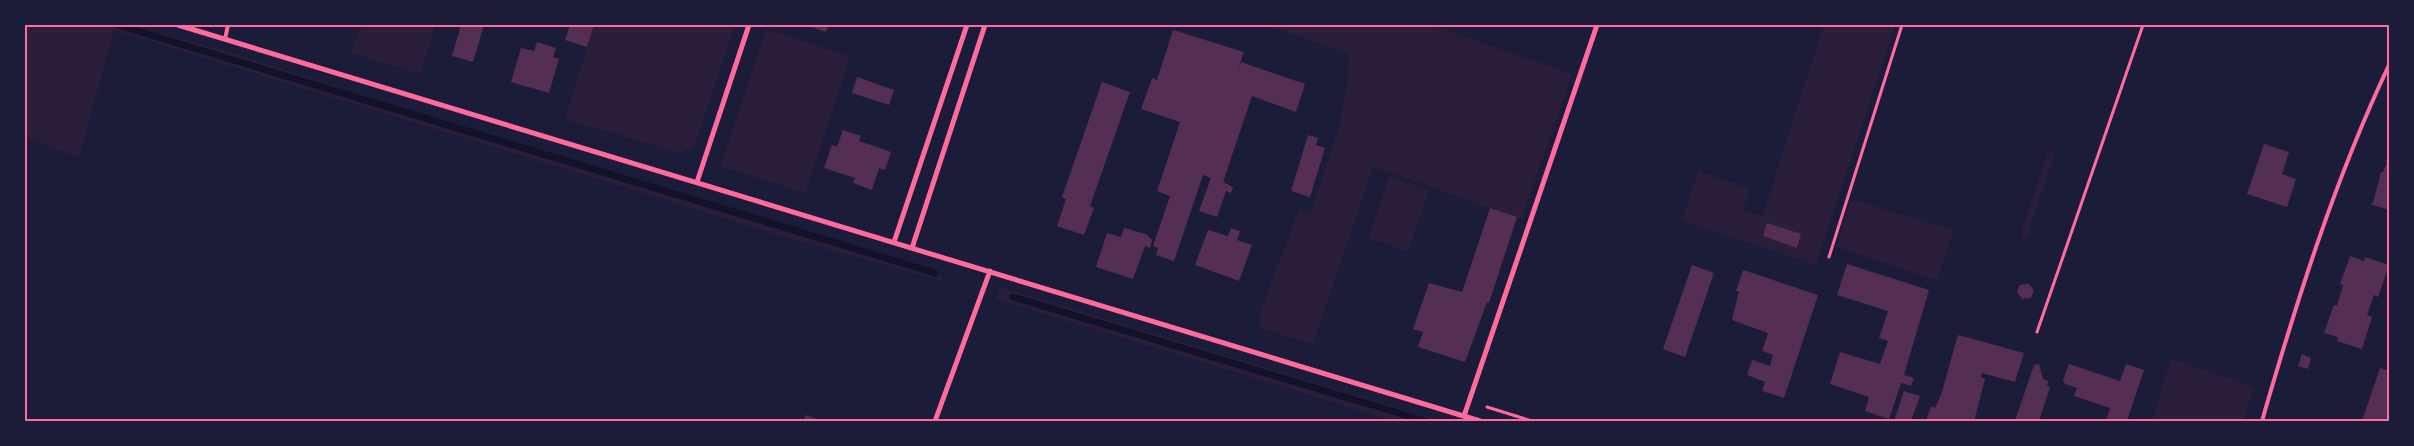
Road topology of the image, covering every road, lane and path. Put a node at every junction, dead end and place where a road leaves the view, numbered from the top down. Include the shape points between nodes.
1 (178, 25) edge
2 (228, 25) edge
3 (749, 25) edge
4 (967, 25) edge
5 (985, 25) edge
6 (1597, 25) edge
7 (1902, 25) edge
8 (2143, 25) edge
9 (225, 39) junction
10 (2389, 65) edge
11 (697, 182) junction
12 (894, 242) junction
13 (912, 248) junction
14 (1829, 257) dead end
15 (990, 271) junction
16 (2037, 332) dead end
17 (1464, 416) junction
18 (935, 421) edge
19 (1480, 421) edge
20 (2262, 421) edge

1 - 9 street
2 - 9 lane
3 - 11 street
4 - 12 street
5 - 13 street
6 - 17 street
7 - 14 path
8 - 16 path
9 - 11 street
10 - 20 lane via 2368,109 2325,222
11 - 12 street
12 - 13 street
13 - 15 street
15 - 17 street
15 - 18 street
17 - 19 street

